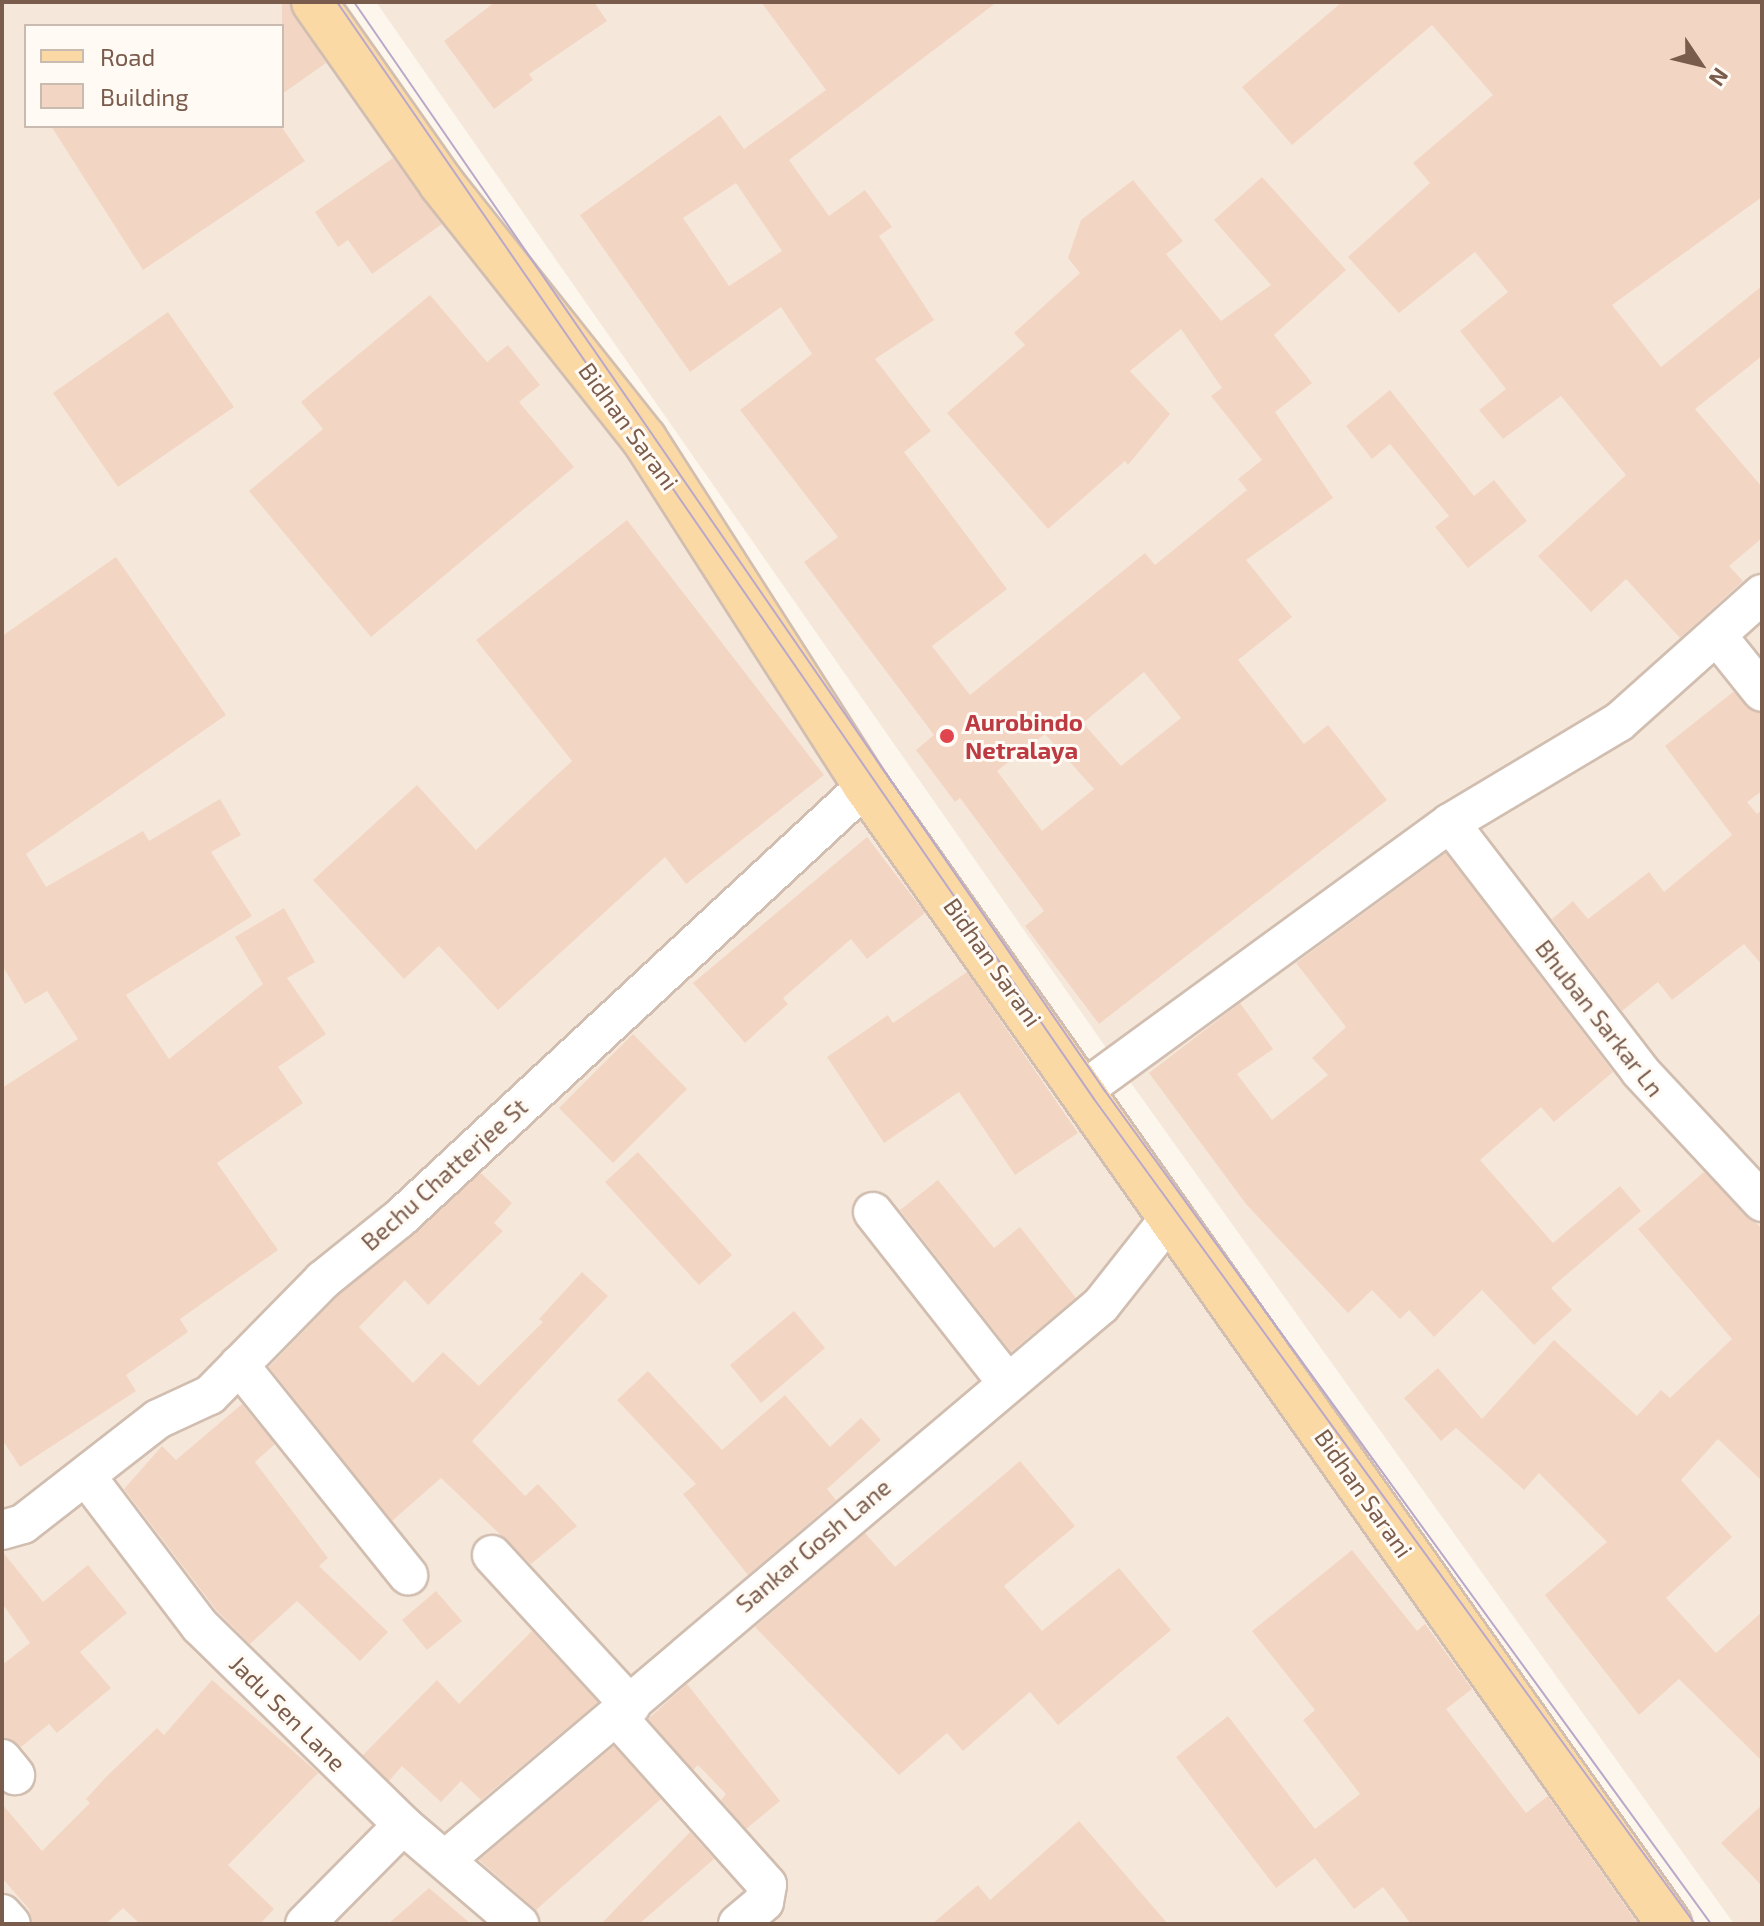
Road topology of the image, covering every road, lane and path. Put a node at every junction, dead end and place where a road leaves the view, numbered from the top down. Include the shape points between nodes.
1 (314, 2) edge
2 (1762, 594) edge
3 (1718, 637) junction
4 (1762, 692) edge
5 (866, 786) junction
6 (1450, 823) junction
7 (1081, 1092) junction
8 (1762, 1202) edge
9 (873, 1212) dead end
10 (1169, 1219) junction
11 (239, 1365) junction
12 (1006, 1381) junction
13 (86, 1476) junction
14 (2, 1530) edge
15 (492, 1555) dead end
16 (408, 1575) dead end
17 (624, 1711) junction
18 (403, 1825) junction
19 (445, 1860) junction
20 (2, 1914) edge
21 (11, 1924) edge
22 (305, 1924) edge
23 (519, 1924) edge
24 (738, 1924) edge
25 (1669, 1924) edge

1 - 5 main road, Bidhan Sarani via 441,183 644,439
2 - 3 street
3 - 4 street
3 - 6 street via 1619,722
5 - 7 main road, Bidhan Sarani
5 - 11 street, Bechu Chatterjee St via 410,1208 323,1280
6 - 7 street
6 - 8 street, Bhuban Sarkar Ln via 1640,1071
7 - 10 main road, Bidhan Sarani
9 - 12 street
10 - 12 street, Sankar Gosh Lane via 1101,1305
10 - 25 main road, Bidhan Sarani via 1477,1643
11 - 13 street, Bechu Chatterjee St via 210,1395 158,1419
11 - 16 street
12 - 17 street, Sankar Gosh Lane
13 - 14 street, Bechu Chatterjee St via 23,1524
13 - 18 street, Jadu Sen Lane via 200,1626
15 - 17 street
17 - 19 street, Sankar Gosh Lane
17 - 24 street via 767,1885 764,1902
18 - 19 street, Jadu Sen Lane
18 - 22 street
19 - 23 street, Jadu Sen Lane
20 - 21 street

